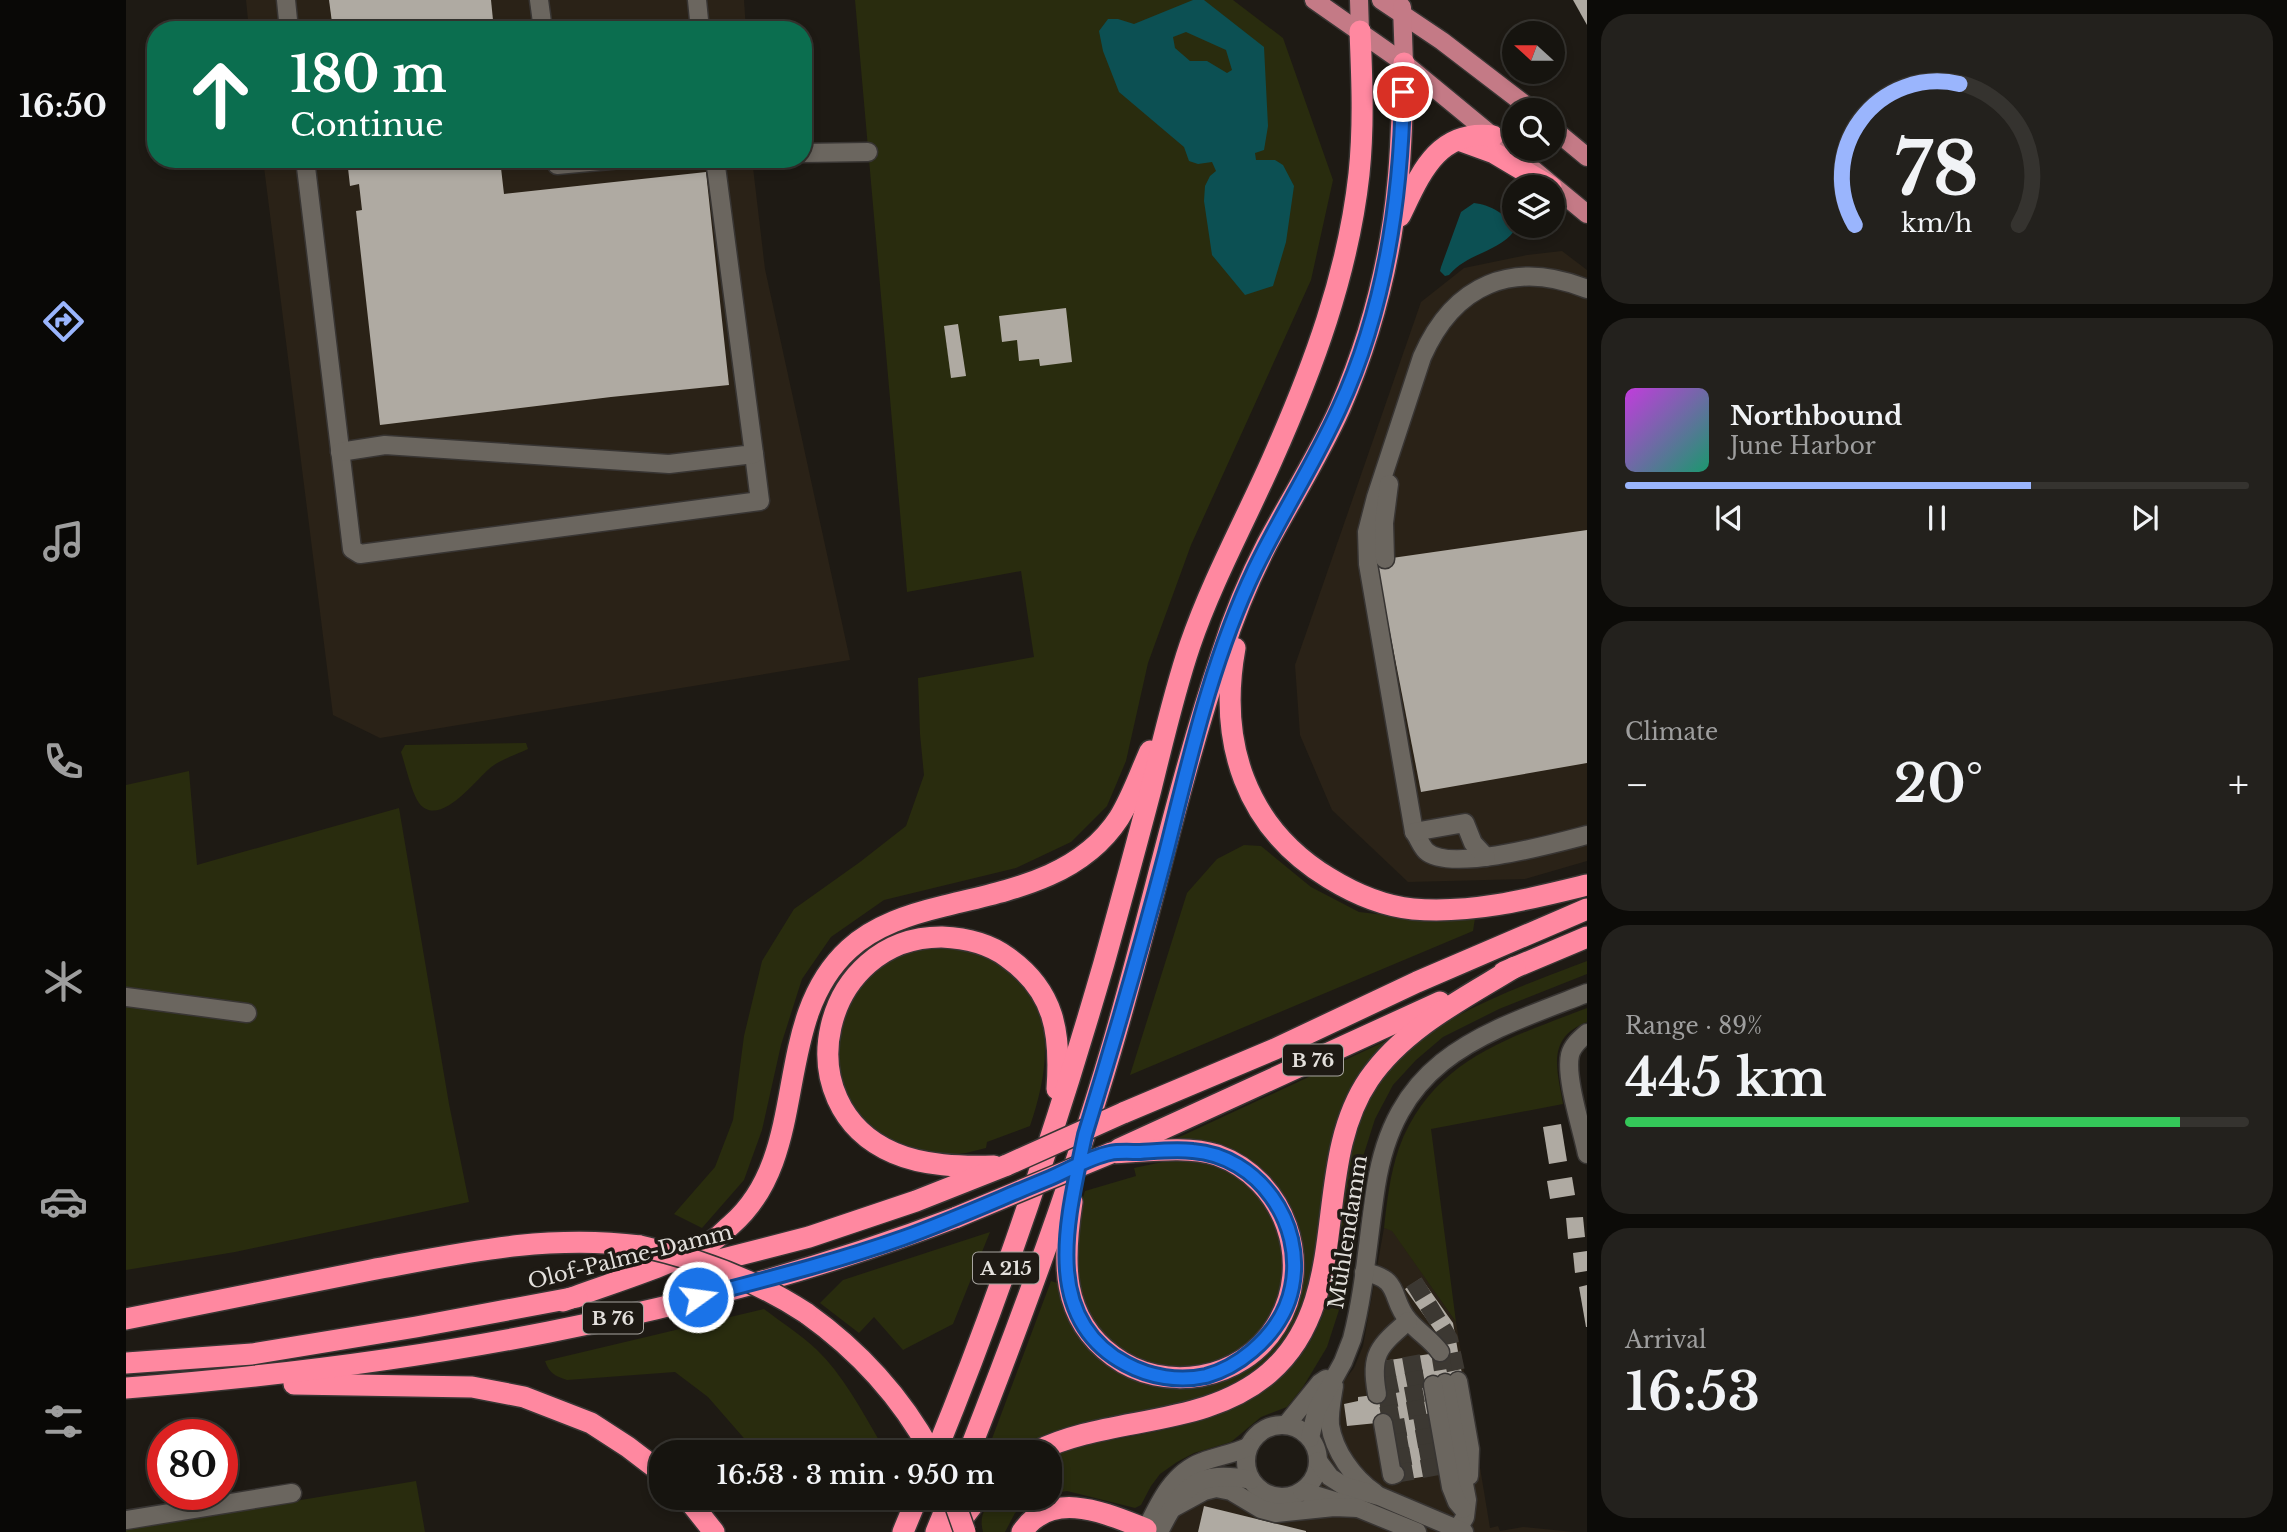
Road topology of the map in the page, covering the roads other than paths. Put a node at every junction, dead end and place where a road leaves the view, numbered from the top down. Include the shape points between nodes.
1 (286, 0) edge
2 (539, 0) edge
3 (697, 0) edge
4 (1314, 0) edge
5 (1359, 0) edge
6 (1381, 0) edge
7 (1402, 7) edge
8 (288, 21) edge
9 (542, 21) edge
10 (699, 21) edge
11 (1360, 31) junction
12 (1404, 63) junction
13 (1516, 98) edge
14 (1493, 136) junction
15 (1565, 139) edge
16 (1458, 141) junction
17 (868, 152) dead end
18 (812, 153) edge
19 (1587, 157) edge
20 (306, 168) edge
21 (716, 168) edge
22 (1530, 175) edge
23 (1538, 175) edge
24 (1565, 198) edge
25 (1587, 214) edge
26 (1392, 234) junction
27 (1587, 289) edge
28 (1395, 446) junction
29 (340, 452) junction
30 (754, 454) junction
31 (1385, 559) dead end
32 (1244, 591) junction
33 (1176, 691) junction
34 (1414, 832) junction
35 (1587, 835) edge
36 (1486, 857) junction
37 (1587, 885) edge
38 (1587, 909) edge
39 (1587, 937) edge
40 (1515, 967) junction
41 (1587, 993) edge
42 (126, 997) edge
43 (247, 1013) dead end
44 (1587, 1034) edge
45 (1055, 1128) junction
46 (1085, 1135) junction
47 (1111, 1153) junction
48 (1587, 1154) edge
49 (973, 1173) junction
50 (1364, 1272) junction
51 (563, 1301) junction
52 (126, 1319) edge
53 (1413, 1326) junction
54 (1433, 1353) tunnel mouth
55 (126, 1363) edge
56 (1336, 1376) junction
57 (198, 1382) junction
58 (1377, 1382) dead end
59 (126, 1388) edge
60 (1286, 1424) junction
61 (1311, 1438) junction
62 (925, 1440) edge
63 (938, 1440) edge
64 (974, 1440) edge
65 (1062, 1441) edge
66 (1248, 1447) junction
67 (1318, 1461) junction
68 (649, 1463) edge
69 (1251, 1480) junction
70 (1302, 1491) junction
71 (292, 1493) dead end
72 (1378, 1496) junction
73 (1467, 1506) junction
74 (1358, 1508) junction
75 (1171, 1509) junction
76 (697, 1510) edge
77 (912, 1510) edge
78 (946, 1510) edge
79 (957, 1510) edge
80 (969, 1510) edge
81 (1088, 1510) junction
82 (126, 1520) edge
83 (1152, 1531) edge
84 (1459, 1531) edge
85 (714, 1532) edge
86 (903, 1532) edge
87 (936, 1532) edge
88 (952, 1532) edge
89 (965, 1532) edge
90 (1022, 1532) edge
91 (1112, 1532) edge
92 (1417, 1532) edge

1 - 8 street
2 - 9 street
3 - 10 street
4 - 11 main road
5 - 11 main road
6 - 7 main road
7 - 12 main road
7 - 13 main road
11 - 12 main road
11 - 33 highway, A 215 via 1359,172 1350,234 1330,313 1286,429 1196,630
12 - 14 main road
12 - 26 highway
14 - 16 highway
14 - 23 main road
15 - 19 main road
16 - 22 highway via 1494,153
16 - 26 highway via 1426,163
17 - 18 street
20 - 29 street
21 - 30 street
24 - 25 main road
26 - 32 highway via 1369,330 1341,406
27 - 28 street via 1551,278 1516,277 1492,283 1458,304 1443,319 1422,357
28 - 31 street via 1384,523
28 - 34 street via 1367,532 1368,564
29 - 30 street via 385,445 669,464
29 - 30 street via 352,549 360,554 760,501
32 - 37 highway via 1229,680 1236,755 1246,785 1272,829 1299,857 1367,898 1414,909 1473,908
32 - 46 highway, A 215 via 1206,704
33 - 45 highway, A 215
33 - 51 highway via 1128,801 1105,835 1079,860 1020,887 915,913 870,933 831,969 819,987 800,1040 776,1157 744,1214 712,1241
34 - 36 street via 1426,851 1445,860
34 - 36 street via 1465,823 1473,843
35 - 36 street
38 - 49 highway, B 76, bridge via 1007,1165
39 - 40 highway, B 76
40 - 47 highway, B 76
40 - 65 highway via 1430,1019 1382,1062 1359,1095 1342,1141 1317,1294 1296,1342 1283,1359 1252,1386 1208,1406
41 - 50 street, Mühlendamm via 1458,1049 1410,1095 1381,1160
42 - 43 street
44 - 48 street via 1570,1052 1568,1070
45 - 49 highway via 1058,1036 1033,979 1003,954 967,939 928,937 891,949 857,974 836,1007 827,1046 836,1097 864,1135 891,1152
45 - 63 highway, A 215 via 999,1290
46 - 47 highway via 1066,1254 1073,1306 1082,1324 1103,1349 1150,1374 1187,1379 1232,1365 1276,1327 1292,1286 1291,1238 1278,1204 1250,1173 1215,1155 1193,1151
46 - 64 highway, A 215
47 - 57 highway, B 76, bridge via 957,1217 797,1272 550,1332 426,1355
49 - 51 highway, Olof-Palme-Damm / B 76 via 916,1201 809,1237
50 - 53 street via 1388,1282
50 - 56 street, Mühlendamm via 1352,1339
51 - 55 highway, Olof-Palme-Damm / B 76 via 252,1354
52 - 62 highway, bridge via 477,1250 551,1241 640,1246 727,1271 806,1313 856,1353
53 - 54 street
53 - 58 street via 1387,1339 1378,1352 1374,1364
56 - 60 street, Mühlendamm via 1320,1383
56 - 61 street, Mühlendamm via 1317,1409
56 - 72 street via 1330,1418 1333,1438 1353,1473
57 - 59 highway, B 76
57 - 68 highway via 447,1386 502,1392 591,1423
60 - 61 street
60 - 66 street, Mühlendamm via 1260,1431
61 - 67 street
66 - 69 street via 1245,1464
66 - 83 street, Mühlendamm via 1187,1470 1168,1490
67 - 70 street via 1315,1475
67 - 72 street via 1339,1483
69 - 70 street via 1274,1496
69 - 75 street via 1202,1479
70 - 74 street
71 - 82 street
72 - 84 street
73 - 73 street via 1457,1502 1454,1494 1438,1419
73 - 84 street
74 - 75 street via 1276,1513 1216,1488
74 - 92 street
75 - 83 street
76 - 85 highway
77 - 86 highway
78 - 87 highway
79 - 89 highway, bridge
80 - 88 highway
81 - 83 highway
81 - 90 highway via 1048,1510
81 - 91 highway

